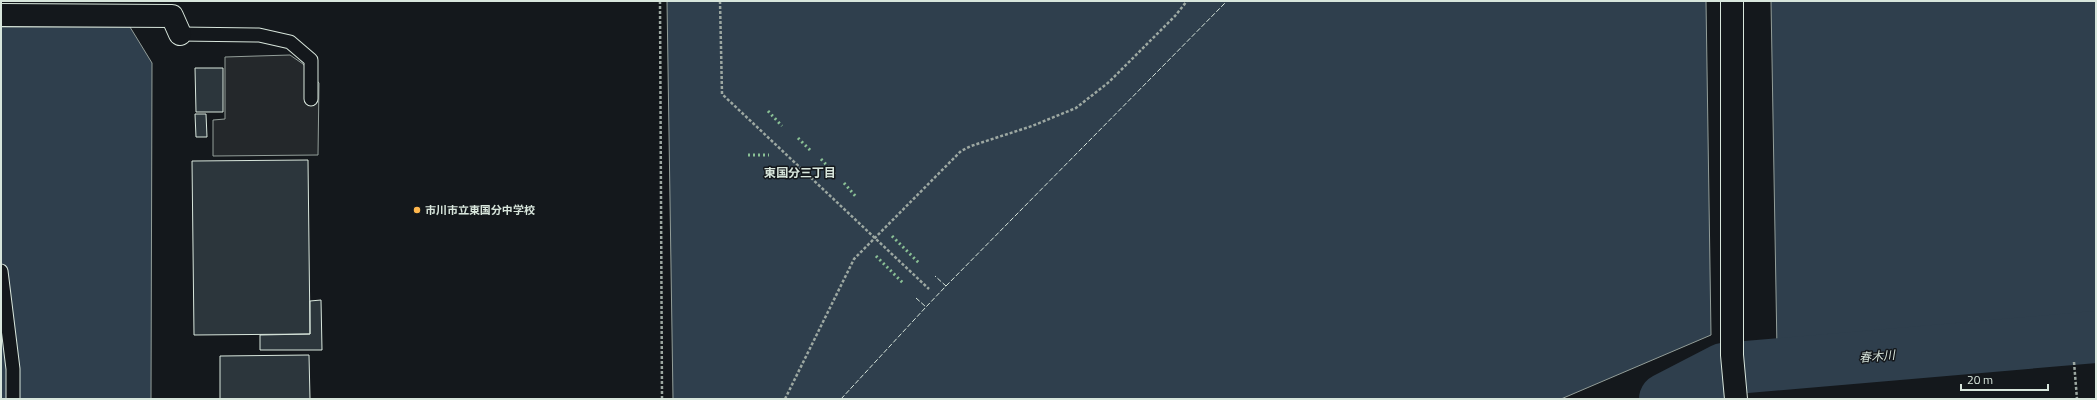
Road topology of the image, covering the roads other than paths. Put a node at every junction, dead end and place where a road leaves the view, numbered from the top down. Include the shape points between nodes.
1 (1732, 1) edge
2 (1, 15) edge
3 (180, 34) joint
4 (311, 99) dead end
5 (1, 271) edge
6 (1735, 391) edge
7 (13, 399) edge

1 - 6 street via 1732,355
2 - 3 street via 172,16
3 - 4 lane via 260,35 290,42 311,60
5 - 7 lane via 13,369

